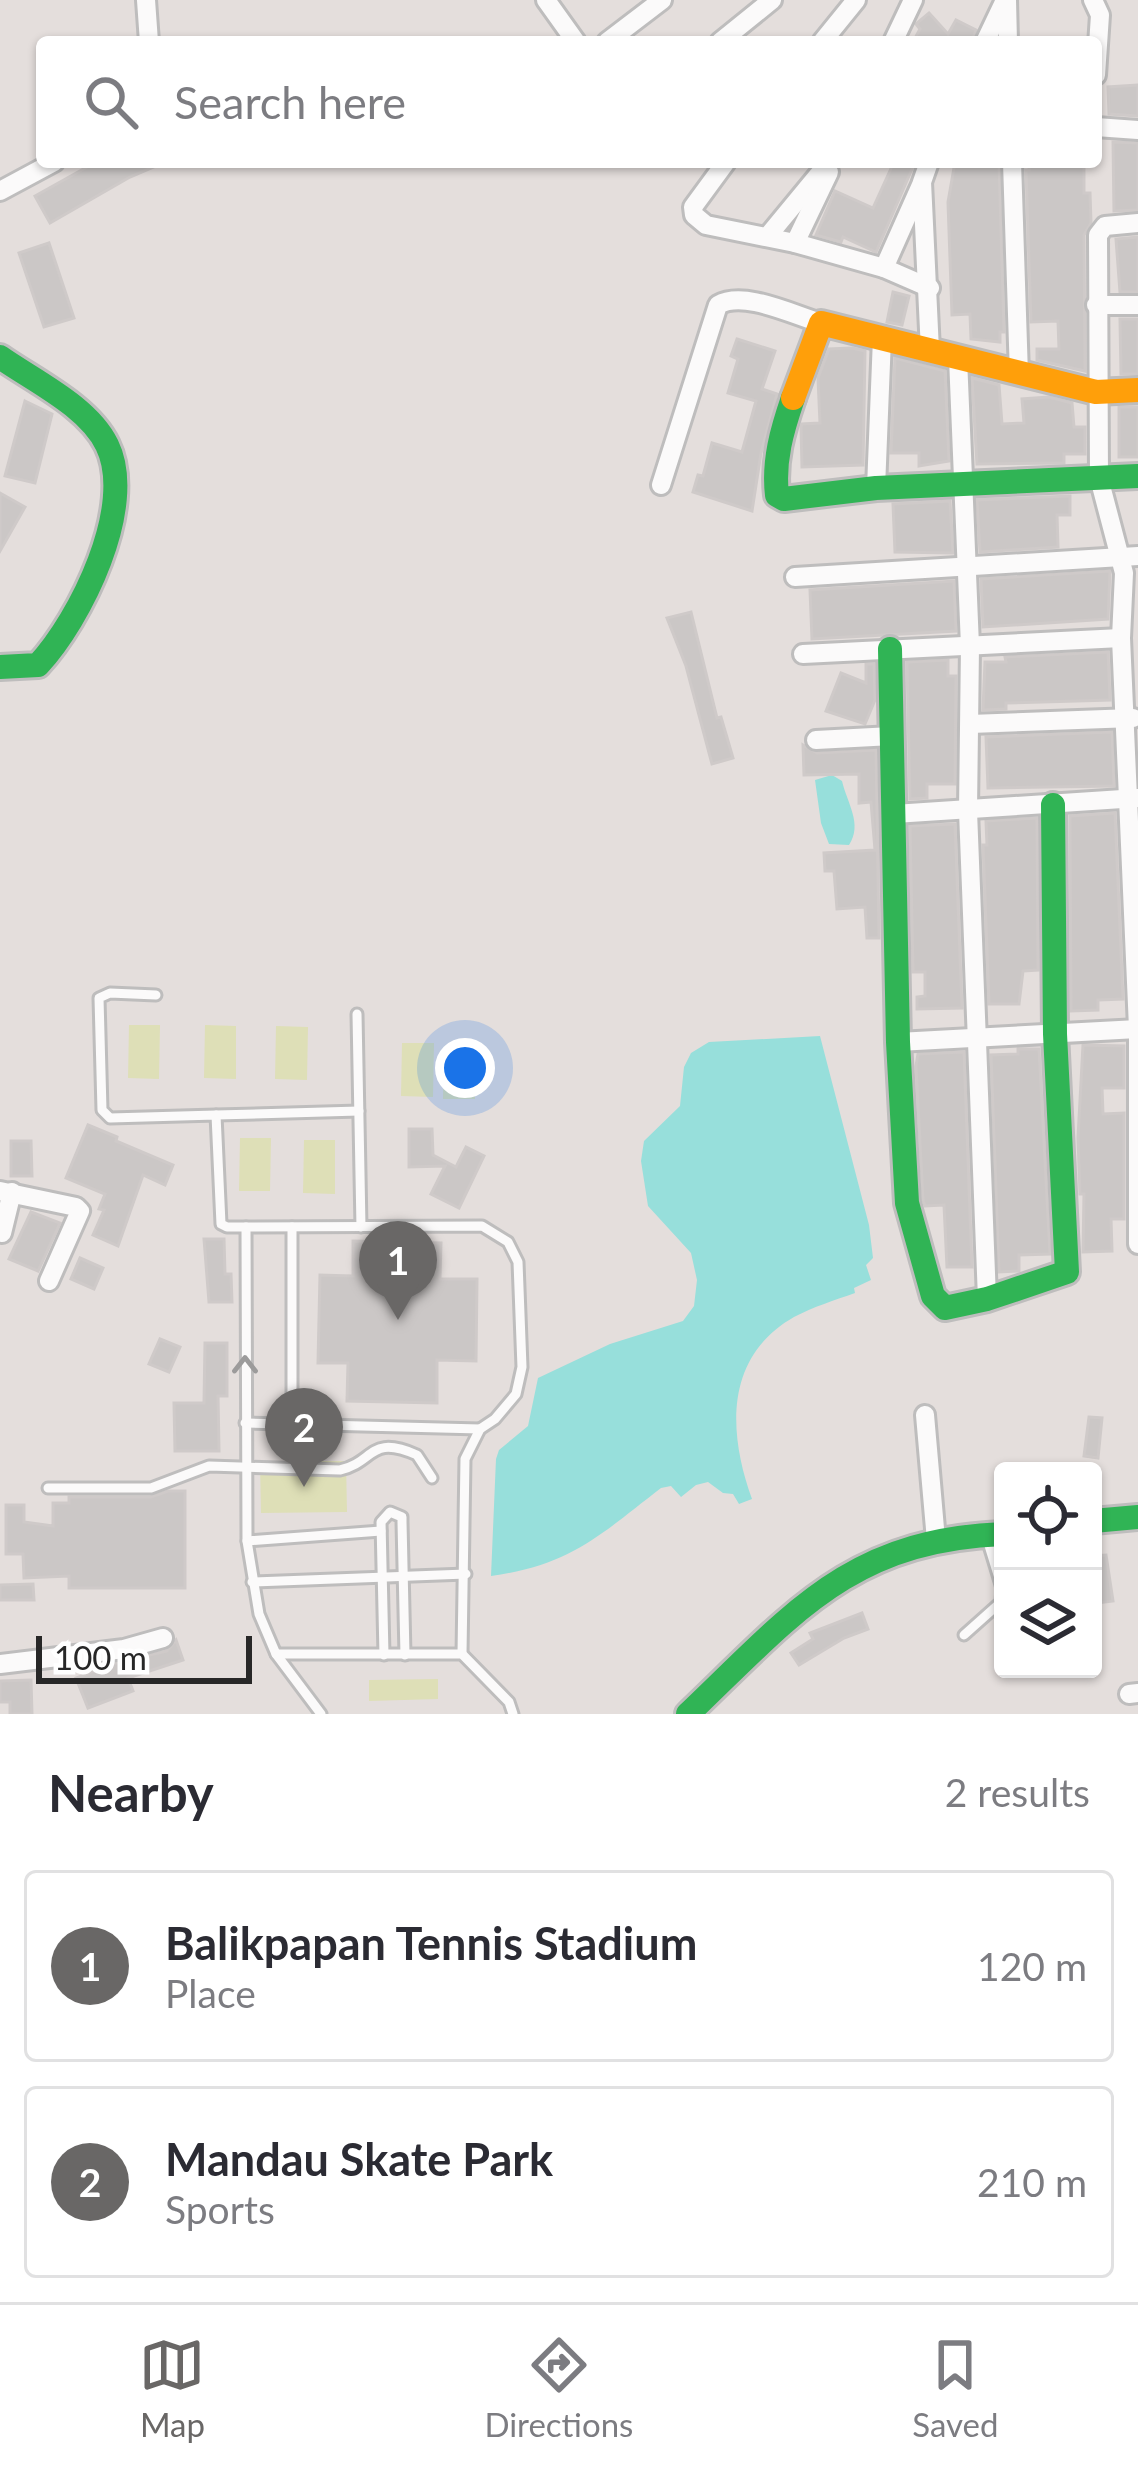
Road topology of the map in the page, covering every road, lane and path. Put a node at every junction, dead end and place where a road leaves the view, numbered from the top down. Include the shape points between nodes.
1 (146, 0) edge
2 (546, 0) edge
3 (662, 0) edge
4 (772, 0) edge
5 (856, 0) edge
6 (914, 0) edge
7 (1006, 0) edge
8 (1093, 0) edge
9 (149, 36) edge
10 (572, 36) edge
11 (615, 36) edge
12 (727, 36) edge
13 (827, 36) edge
14 (895, 36) edge
15 (988, 36) edge
16 (1008, 36) edge
17 (1099, 36) edge
18 (1102, 128) edge
19 (1138, 130) edge
20 (43, 168) edge
21 (721, 168) edge
22 (826, 168) edge
23 (828, 168) edge
24 (927, 168) edge
25 (1012, 168) edge
26 (922, 182) junction
27 (0, 191) edge
28 (1138, 223) edge
29 (767, 237) junction
30 (795, 243) junction
31 (884, 268) junction
32 (930, 288) junction
33 (1138, 304) edge
34 (1096, 305) junction
35 (821, 323) junction
36 (882, 338) junction
37 (930, 351) junction
38 (0, 357) edge
39 (958, 358) junction
40 (1018, 375) junction
41 (1138, 390) edge
42 (1096, 392) junction
43 (1138, 476) edge
44 (1099, 478) junction
45 (961, 482) junction
46 (661, 485) dead end
47 (876, 488) junction
48 (965, 564) junction
49 (1130, 567) edge
50 (795, 578) dead end
51 (1121, 638) junction
52 (970, 646) junction
53 (890, 649) junction
54 (803, 654) dead end
55 (0, 667) edge
56 (1132, 718) edge
57 (970, 724) junction
58 (892, 736) junction
59 (815, 740) dead end
60 (1134, 798) edge
61 (1053, 805) junction
62 (968, 812) junction
63 (894, 814) junction
64 (156, 994) dead end
65 (357, 1014) dead end
66 (1138, 1031) edge
67 (1055, 1034) junction
68 (978, 1036) junction
69 (898, 1042) junction
70 (359, 1112) junction
71 (216, 1115) junction
72 (6, 1191) edge
73 (246, 1227) junction
74 (292, 1227) junction
75 (362, 1227) junction
76 (2, 1233) edge
77 (1138, 1244) edge
78 (49, 1281) dead end
79 (987, 1299) junction
80 (925, 1415) dead end
81 (245, 1424) junction
82 (292, 1425) junction
83 (480, 1429) junction
84 (246, 1464) junction
85 (432, 1478) dead end
86 (48, 1488) dead end
87 (1138, 1516) edge
88 (1102, 1520) edge
89 (381, 1531) junction
90 (1138, 1532) edge
91 (994, 1534) edge
92 (1102, 1534) edge
93 (936, 1540) junction
94 (247, 1541) junction
95 (999, 1570) edge
96 (466, 1574) junction
97 (382, 1576) junction
98 (404, 1576) junction
99 (252, 1582) junction
100 (964, 1635) dead end
101 (163, 1638) dead end
102 (276, 1654) junction
103 (462, 1654) junction
104 (384, 1655) junction
105 (405, 1655) junction
106 (0, 1664) edge
107 (321, 1714) edge
108 (513, 1714) edge
109 (688, 1714) edge

1 - 9 street
2 - 10 street
3 - 11 street
4 - 12 street
5 - 13 street
6 - 14 street
7 - 15 street
7 - 16 street
8 - 17 street
18 - 19 street
20 - 27 street
21 - 29 street via 694,214 706,225
22 - 29 street
23 - 30 street
24 - 26 street
25 - 40 street
26 - 31 street
26 - 32 street
28 - 34 street via 1100,231
29 - 30 street
30 - 31 street
31 - 32 street
32 - 37 street
33 - 34 street
34 - 42 street
35 - 36 street
35 - 46 street via 741,300 718,305
35 - 47 street via 776,458 777,495
36 - 37 street
36 - 47 street
37 - 39 street
38 - 55 street via 96,429 114,474 109,530 68,634 38,665
39 - 40 street
39 - 45 street
40 - 42 street
41 - 42 street
42 - 44 street
43 - 44 street
44 - 45 street
44 - 49 street
45 - 47 street
45 - 48 street
48 - 49 street
48 - 50 street
48 - 52 street
49 - 51 street
51 - 52 street
51 - 56 street
52 - 53 street
52 - 57 street
53 - 54 street
53 - 58 street
56 - 57 street
56 - 60 street
57 - 62 street
58 - 59 street
58 - 63 street
60 - 61 street
60 - 66 street
61 - 62 street
61 - 67 street
62 - 63 street
62 - 68 street
63 - 69 street
64 - 71 lane via 99,998 104,1115
65 - 70 lane
66 - 67 street
66 - 77 street
67 - 68 street
67 - 79 street via 1067,1272
68 - 69 street
68 - 79 street
69 - 79 street via 907,1203 933,1296 949,1308
70 - 71 lane
70 - 75 lane
71 - 73 lane via 218,1218
72 - 76 street
72 - 78 street via 80,1211
73 - 74 lane
81 -> 73 lane
74 - 75 lane
74 - 82 lane
75 - 83 lane via 482,1226 508,1241 518,1262 523,1367 516,1394
80 - 93 street
81 - 82 lane
81 - 84 lane
82 - 83 lane
83 - 96 lane via 465,1459
84 - 85 lane via 340,1470 386,1447 417,1455
84 - 86 lane via 209,1466 151,1487
84 - 94 lane
87 - 88 street
89 - 94 lane
89 - 97 lane
89 - 98 lane via 383,1516 402,1517
90 - 92 street
91 - 93 street
93 - 109 street via 868,1562 809,1603
94 - 99 lane
95 - 100 lane via 1001,1601
96 - 98 lane
96 - 103 lane
97 - 98 lane
97 - 99 lane
97 - 104 lane
98 - 105 lane
99 - 102 lane
101 - 106 street
102 - 104 lane
102 - 107 lane
103 - 105 lane
103 - 108 lane
104 - 105 lane

